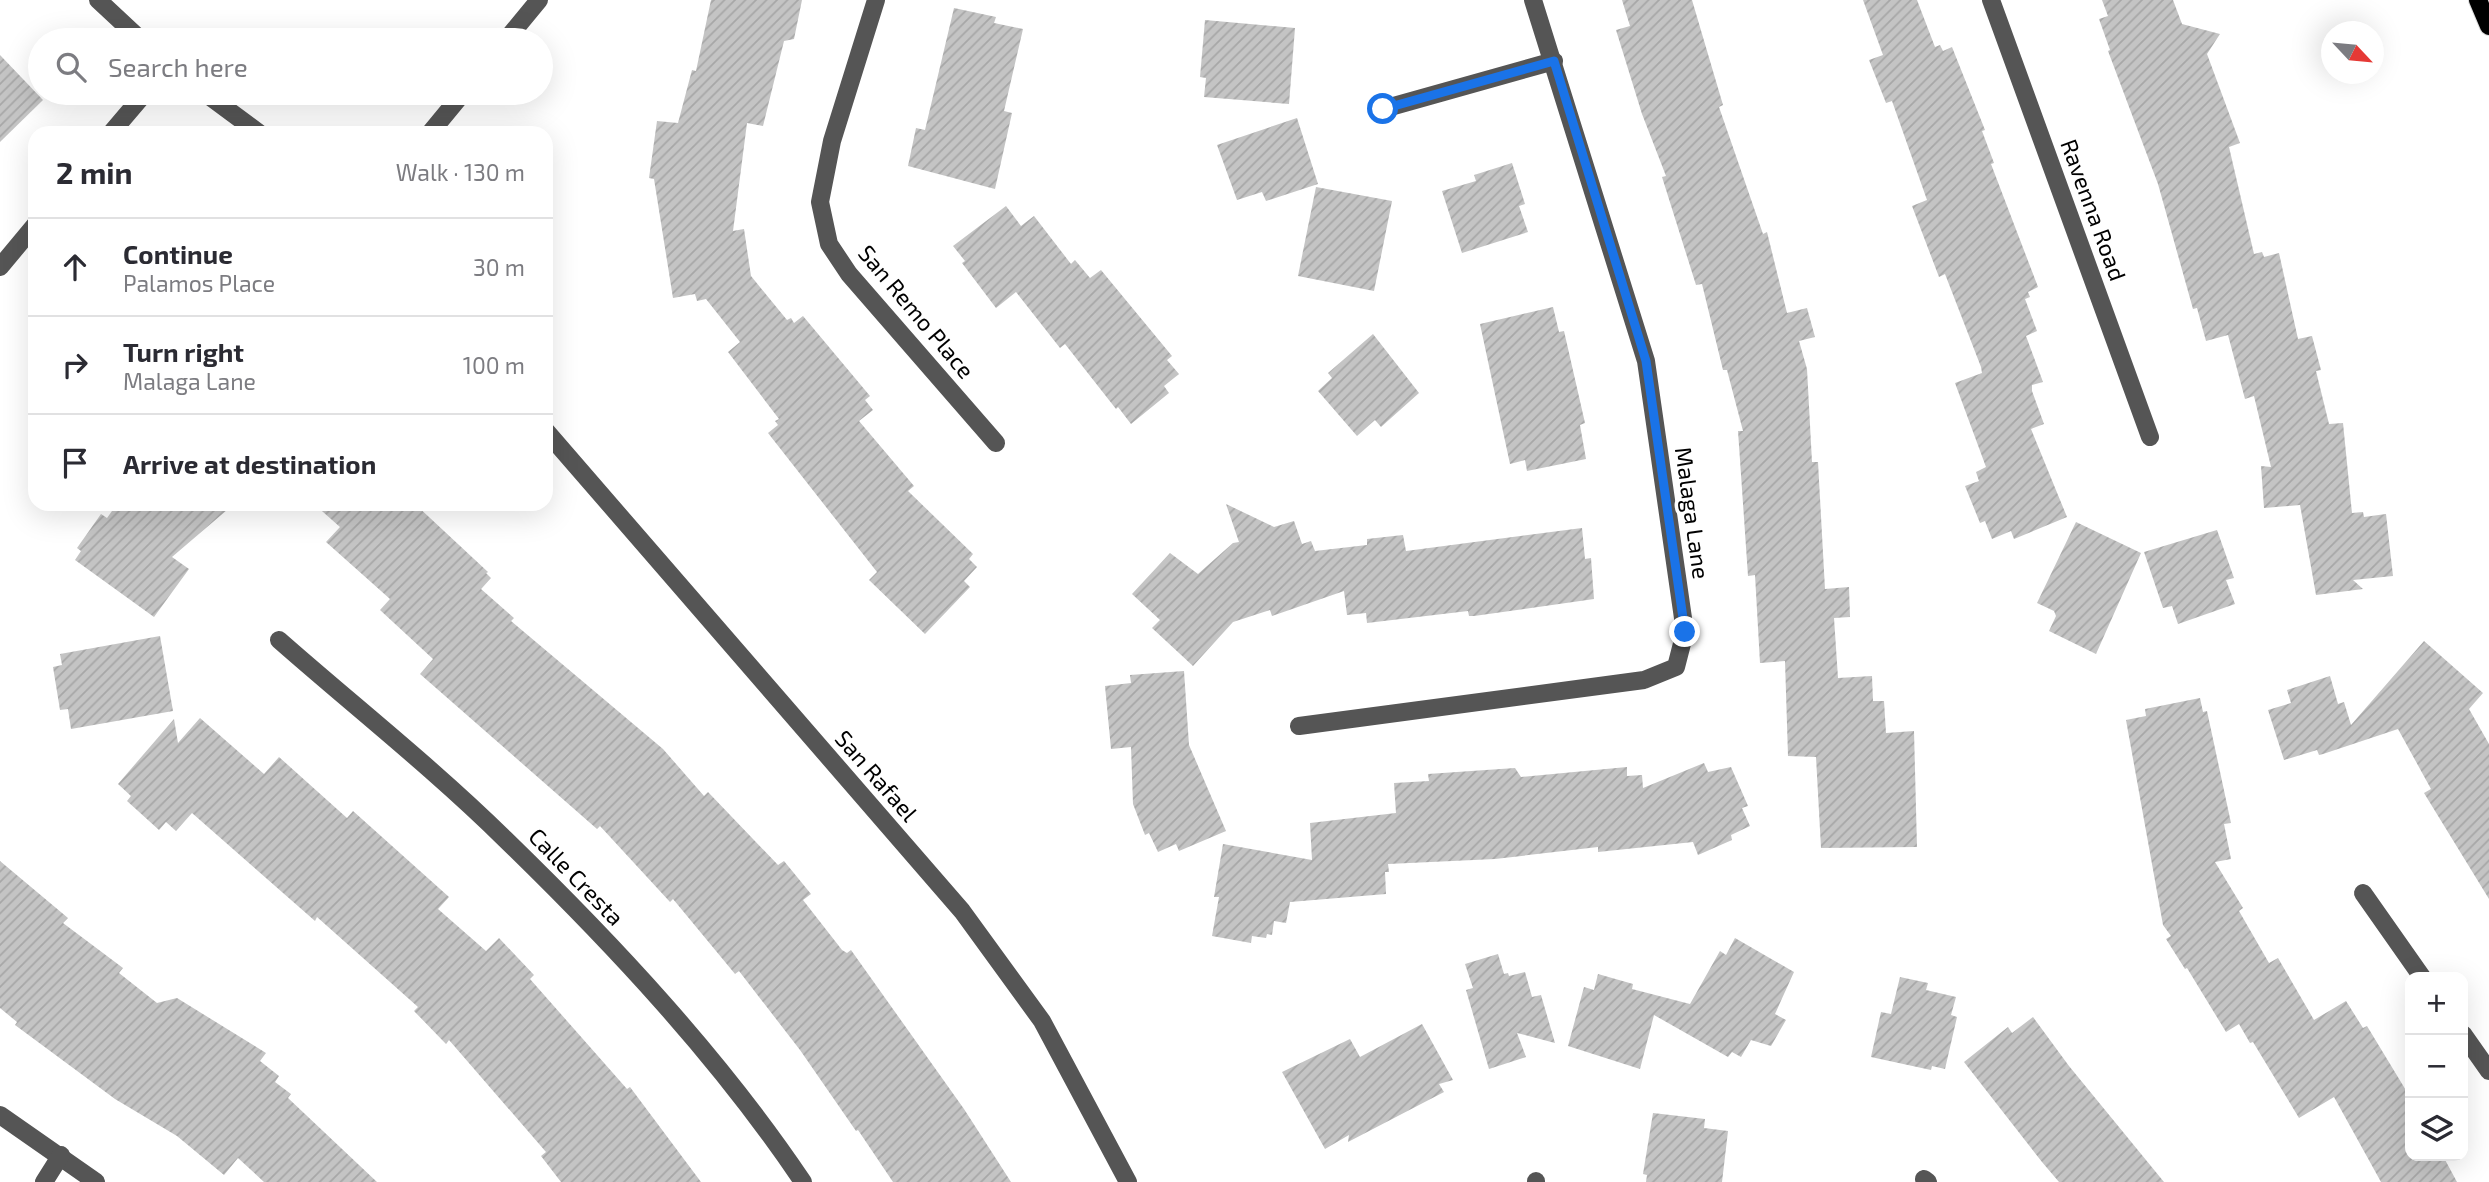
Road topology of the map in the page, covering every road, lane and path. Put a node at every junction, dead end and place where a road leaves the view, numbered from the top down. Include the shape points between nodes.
1 (98, 0) edge
2 (539, 0) edge
3 (877, 0) edge
4 (1533, 0) edge
5 (1991, 0) edge
6 (2478, 0) edge
7 (2489, 26) edge
8 (129, 28) edge
9 (516, 28) edge
10 (1554, 61) junction
11 (135, 105) edge
12 (221, 105) edge
13 (453, 105) edge
14 (1383, 109) dead end
15 (117, 126) edge
16 (250, 126) edge
17 (436, 126) edge
18 (28, 233) edge
19 (0, 267) edge
20 (2150, 437) dead end
21 (553, 439) edge
22 (996, 443) dead end
23 (279, 640) dead end
24 (1299, 726) dead end
25 (2363, 893) dead end
26 (2419, 972) edge
27 (2464, 1035) edge
28 (2489, 1071) edge
29 (0, 1115) edge
30 (61, 1155) junction
31 (44, 1182) edge
32 (96, 1182) edge
33 (803, 1182) edge
34 (1128, 1182) edge

1 - 8 street
2 - 9 street
3 - 22 street, San Remo Place via 832,141 820,202 829,244 849,274
4 - 10 street, Malaga Lane
5 - 20 street, Ravenna Road
6 - 7 main road
10 - 14 street
10 - 24 street, Malaga Lane via 1646,361 1685,632 1676,667 1644,680
11 - 15 street
12 - 16 street
13 - 17 street
18 - 19 street
21 - 34 street, San Rafael via 962,911 1042,1021
23 - 33 street, Calle Cresta via 504,838 652,989 772,1136
25 - 26 street
27 - 28 street
29 - 30 street
30 - 31 street
30 - 32 street

